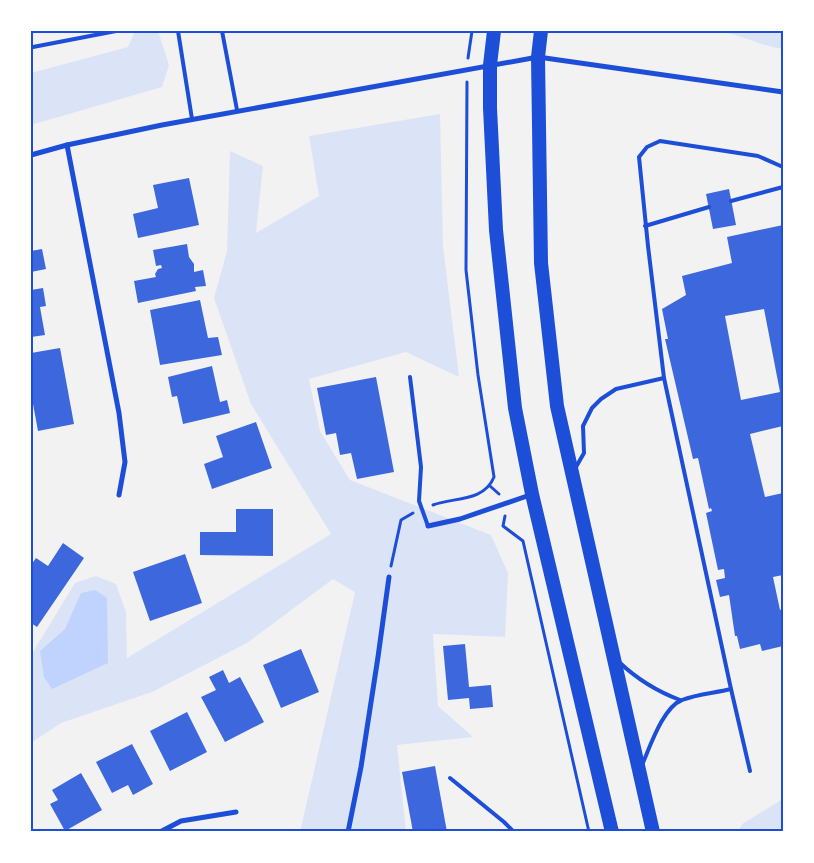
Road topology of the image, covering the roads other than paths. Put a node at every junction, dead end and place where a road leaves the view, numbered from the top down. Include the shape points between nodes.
1 (116, 31) edge
2 (178, 31) edge
3 (222, 31) edge
4 (494, 31) edge
5 (541, 31) edge
6 (33, 47) dead end
7 (538, 57) junction
8 (490, 65) junction
9 (783, 92) edge
10 (237, 110) junction
11 (192, 119) junction
12 (66, 145) junction
13 (31, 155) edge
14 (783, 167) edge
15 (783, 187) edge
16 (731, 201) dead end
17 (709, 207) dead end
18 (646, 226) junction
19 (410, 377) dead end
20 (664, 378) junction
21 (572, 474) junction
22 (532, 494) junction
23 (119, 495) dead end
24 (428, 526) joint
25 (389, 577) road end
26 (613, 656) junction
27 (731, 689) junction
28 (680, 700) junction
29 (639, 771) junction
30 (750, 771) dead end
31 (450, 778) dead end
32 (236, 812) dead end
33 (160, 832) edge
34 (348, 832) edge
35 (514, 832) edge
36 (612, 832) edge
37 (653, 832) edge

1 - 6 lane
2 - 11 lane
3 - 10 lane
4 - 8 highway
5 - 7 highway
7 - 8 street
7 - 9 street
7 - 21 highway via 541,263 557,406
8 - 10 street
8 - 22 highway via 496,230 515,408
10 - 11 street
11 - 12 street
12 - 13 street
12 - 23 street via 119,413 125,462
14 - 18 lane via 758,156 660,141 647,147 639,157
15 - 16 lane
17 - 18 lane
18 - 20 lane
19 - 24 lane via 421,467 419,502
20 - 21 lane via 616,389 592,408 583,426 584,453
20 - 27 lane
21 - 26 highway
22 - 24 street via 460,519
22 - 36 highway
25 - 34 street via 361,767
26 - 28 lane via 652,689
26 - 29 highway
27 - 28 lane
27 - 30 lane
28 - 29 lane via 663,718
29 - 37 highway
31 - 35 lane
32 - 33 street via 181,822

